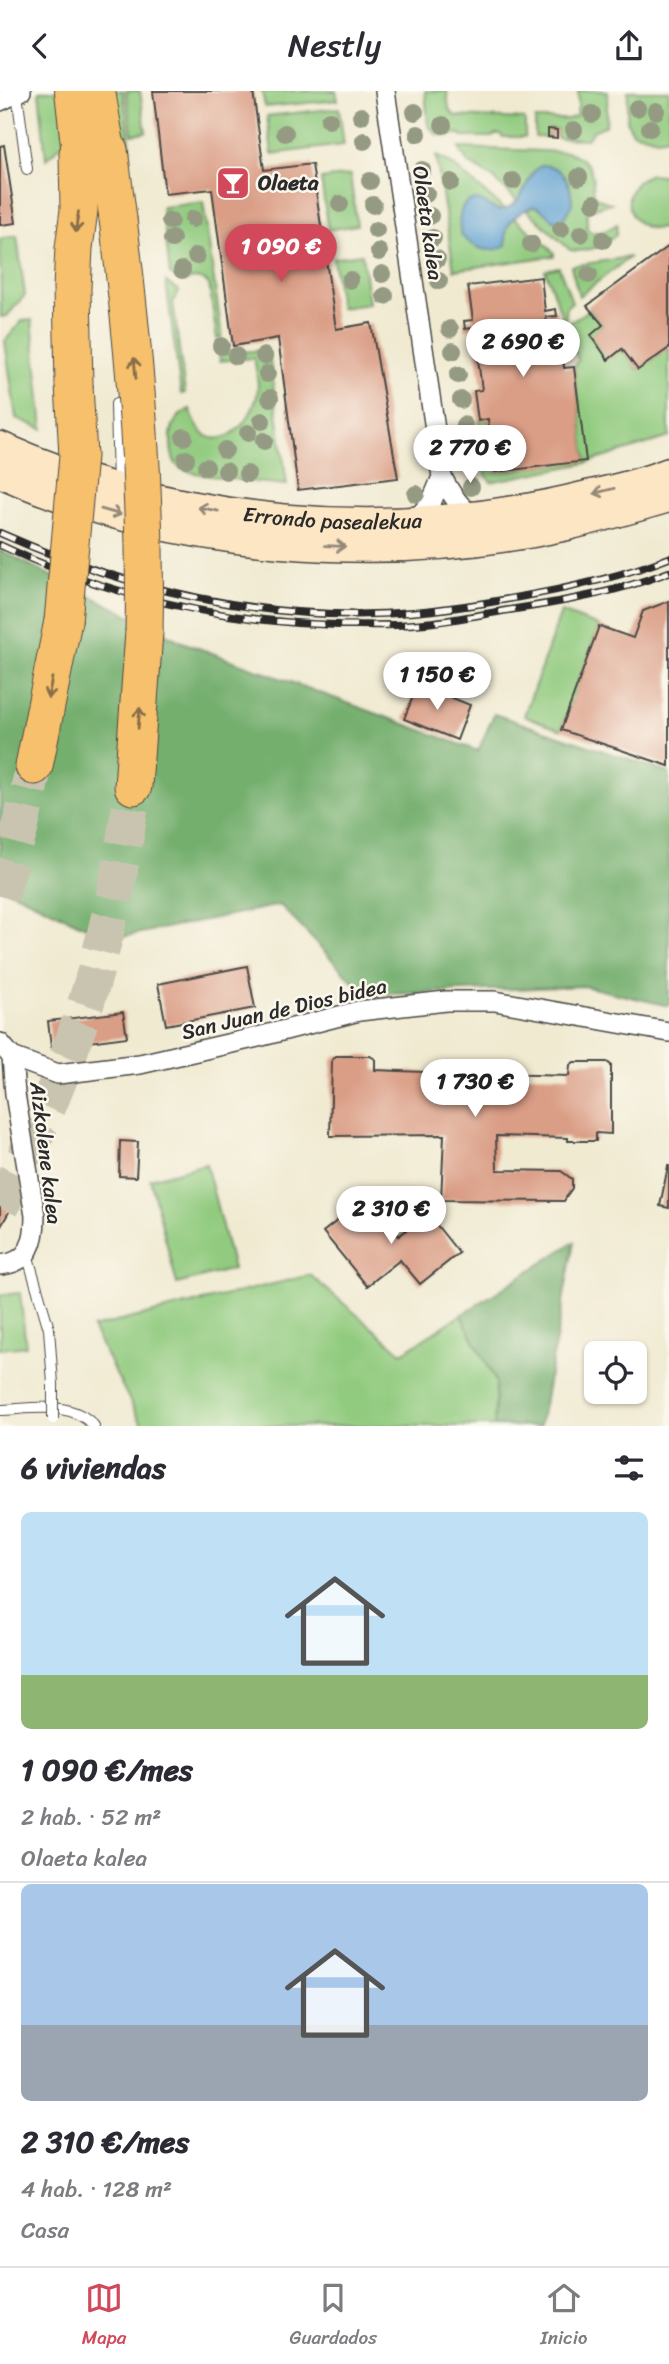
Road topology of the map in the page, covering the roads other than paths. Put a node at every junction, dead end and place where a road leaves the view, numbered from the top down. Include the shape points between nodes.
1 (71, 91) edge
2 (99, 91) edge
3 (386, 91) edge
4 (13, 95) edge
5 (94, 152) junction
6 (27, 169) dead end
7 (117, 404) dead end
8 (0, 446) edge
9 (669, 472) edge
10 (0, 474) edge
11 (442, 477) junction
12 (118, 489) junction
13 (669, 498) edge
14 (474, 517) junction
15 (414, 521) junction
16 (34, 766) tunnel mouth
17 (133, 786) tunnel mouth
18 (669, 1032) edge
19 (6, 1050) edge
20 (27, 1254) junction
21 (0, 1265) edge
22 (0, 1410) edge
23 (53, 1423) edge
24 (94, 1426) edge

1 - 5 main road
2 - 5 main road
3 - 11 street, Olaeta kalea
4 - 6 lane
5 -> 16 highway, bridge via 74,248 78,456 63,621
17 -> 5 highway, bridge via 144,632 141,438 128,305
7 - 12 lane
8 - 12 main road, Errondo pasealekua
9 -> 14 main road, Errondo pasealekua via 558,503
10 -> 13 main road, Errondo pasealekua via 70,500 169,527 248,540 340,547 453,544 510,536 565,527
11 - 14 street, Olaeta kalea via 455,499
11 - 15 street via 431,503
15 -> 12 main road, Errondo pasealekua via 276,518
14 - 15 main road, Errondo pasealekua
18 - 19 street, San Juan de Dios bidea via 495,1001 446,1000 359,1011 140,1064 58,1074
19 - 20 street, Aizkolene kalea via 35,1216 35,1235
20 - 21 street
20 - 23 lane, Aizkolene kalea, bridge via 48,1329
22 - 24 lane via 75,1411

